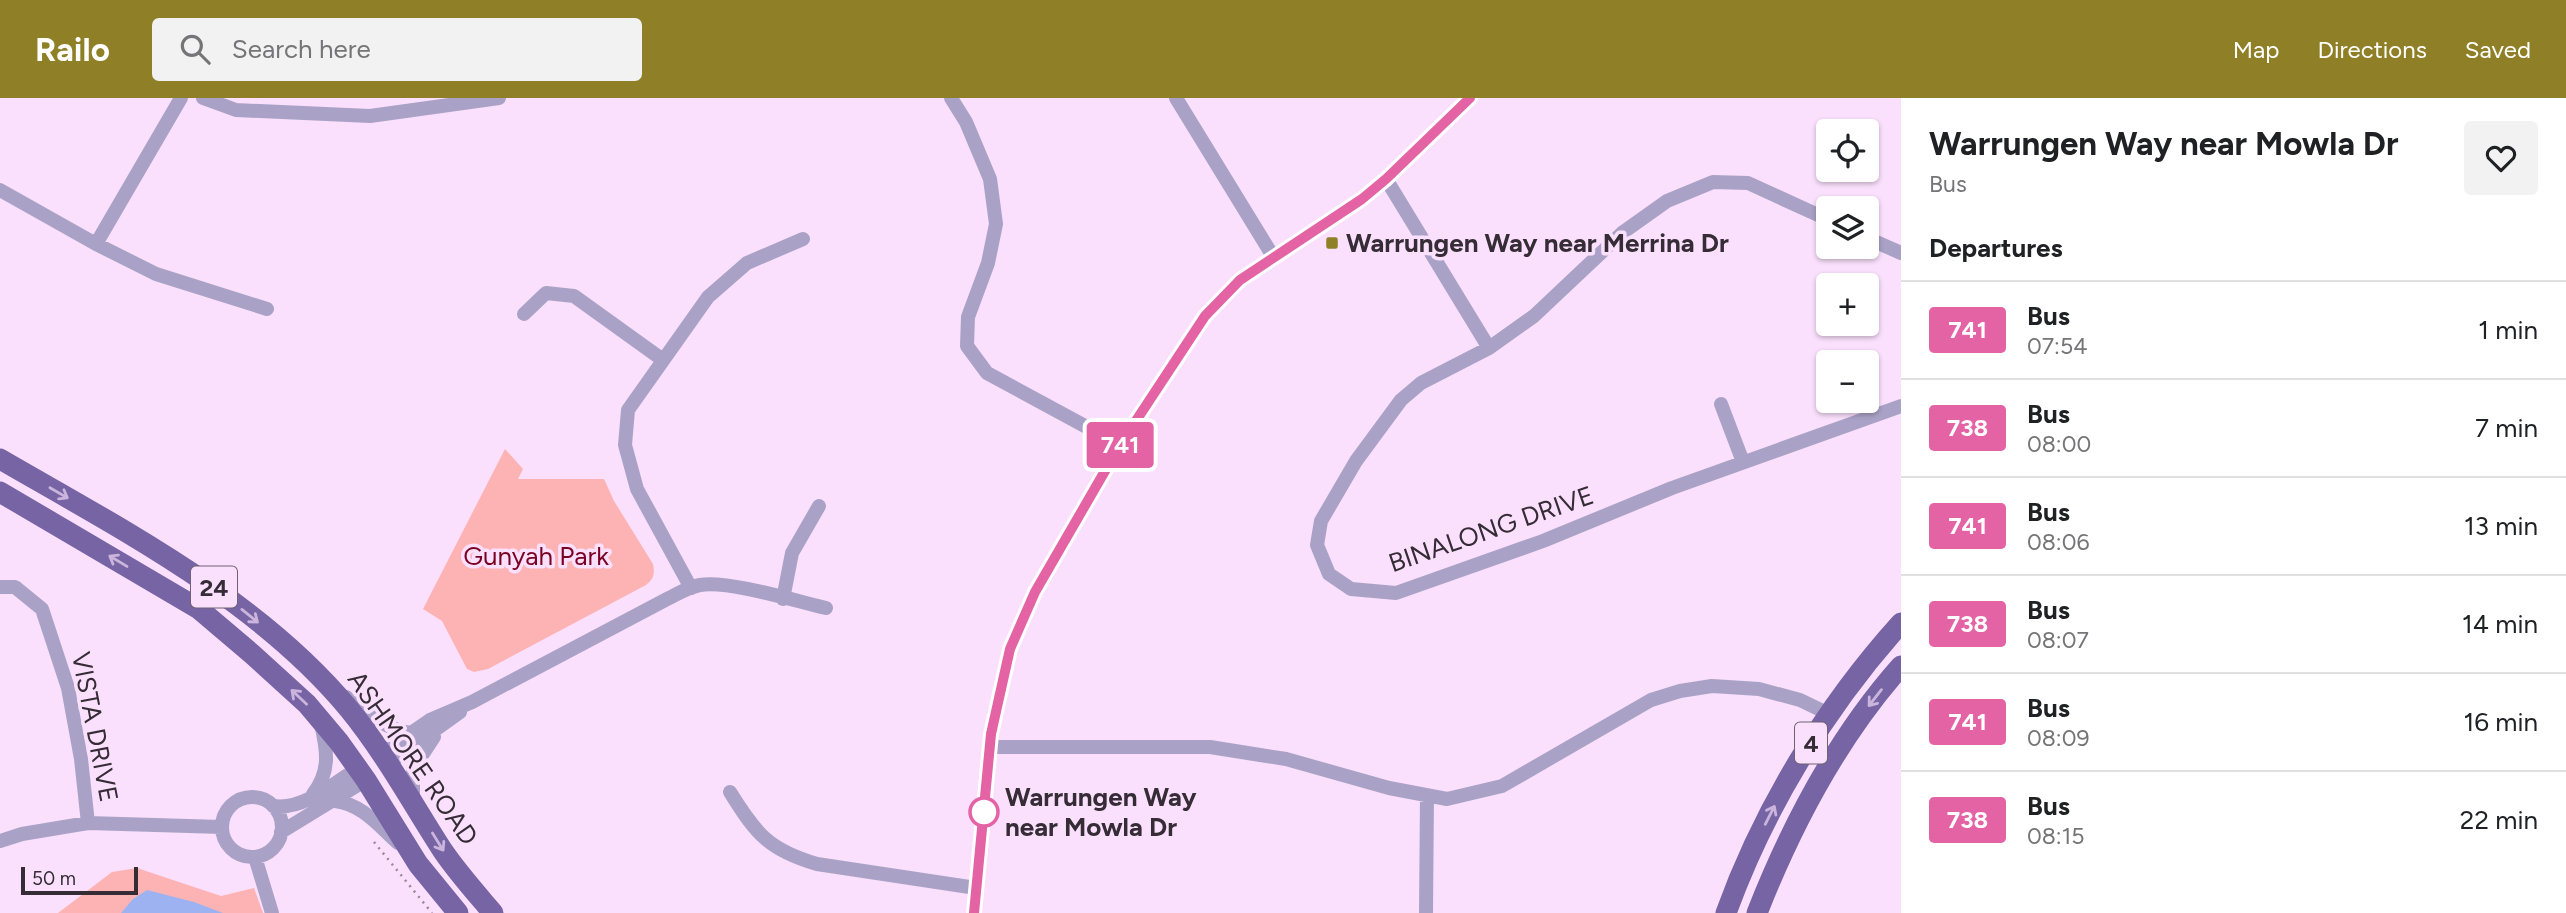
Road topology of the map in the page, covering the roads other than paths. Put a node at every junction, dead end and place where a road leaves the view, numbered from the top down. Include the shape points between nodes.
1 (181, 98) edge
2 (203, 98) edge
3 (499, 98) edge
4 (951, 98) edge
5 (1177, 98) edge
6 (1470, 98) edge
7 (1386, 179) junction
8 (0, 190) edge
9 (1816, 214) edge
10 (803, 239) dead end
11 (1879, 243) edge
12 (96, 244) junction
13 (1901, 253) edge
14 (1274, 258) junction
15 (267, 309) dead end
16 (524, 314) dead end
17 (1489, 348) junction
18 (663, 360) junction
19 (1721, 404) dead end
20 (1901, 406) edge
21 (1120, 445) junction
22 (0, 459) edge
23 (1743, 462) junction
24 (0, 492) edge
25 (819, 506) dead end
26 (0, 587) edge
27 (691, 588) junction
28 (783, 598) junction
29 (826, 608) dead end
30 (1901, 623) edge
31 (1901, 666) edge
32 (324, 682) junction
33 (472, 702) junction
34 (1829, 715) junction
35 (320, 720) junction
36 (449, 720) junction
37 (412, 733) junction
38 (990, 747) junction
39 (385, 758) junction
40 (362, 774) junction
41 (730, 792) dead end
42 (1427, 795) junction
43 (310, 797) junction
44 (335, 801) junction
45 (414, 803) junction
46 (273, 806) junction
47 (89, 823) junction
48 (222, 827) junction
49 (281, 832) junction
50 (0, 841) edge
51 (255, 857) junction
52 (415, 858) junction
53 (976, 888) junction
54 (271, 911) edge
55 (457, 913) edge
56 (493, 913) edge
57 (974, 913) edge
58 (1426, 913) edge
59 (1726, 913) edge
60 (1756, 913) edge

1 - 12 street
2 - 3 street via 236,110 370,116
4 - 21 street via 990,179 996,224 968,317 967,345 987,373
5 - 14 street
6 - 7 street
7 - 14 street
7 - 17 street
8 - 12 street
9 - 17 street, BINALONG DRIVE via 1748,183 1713,182 1667,201 1633,225 1534,316
10 - 18 street via 747,263 708,297
11 - 13 street
12 - 15 street via 156,274
14 - 21 street via 1240,280 1205,316
16 - 18 street via 546,293 574,296
17 - 23 street, BINALONG DRIVE via 1421,383 1401,400 1356,461 1321,521 1317,545 1329,574 1351,589 1396,593
18 - 27 street via 628,410 625,445 637,489
19 - 23 street
20 - 23 street, BINALONG DRIVE
21 - 38 street via 1035,592 1010,649
22 -> 32 main road, ASHMORE ROAD / 24 via 211,584
35 -> 24 main road, ASHMORE ROAD / 24 via 199,609
25 - 28 street via 792,553
26 - 47 street, VISTA DRIVE via 15,587 42,609 68,688
27 - 28 street via 720,585
27 - 33 street
28 - 29 street
30 - 34 main road, 4
31 -> 60 main road, 4 via 1815,788
32 - 37 street via 387,725
32 - 39 main road, ASHMORE ROAD / 24
33 - 36 street
33 - 37 street
34 - 42 street via 1800,700 1759,689 1712,686 1680,691 1651,699 1502,786 1447,799
59 -> 34 main road, 4 via 1766,822
35 - 40 main road, ASHMORE ROAD / 24
35 - 43 street via 327,764
36 - 39 street
36 - 45 street via 415,765
37 - 39 street
38 - 42 street via 1210,747 1286,759
38 - 53 street
39 - 40 main road
39 - 45 main road, ASHMORE ROAD / 24
40 - 43 street
40 - 44 street
40 - 52 main road, ASHMORE ROAD / 24
41 - 53 street via 758,834 793,857
42 - 58 street
43 - 46 street via 293,805
44 - 49 street
44 - 52 street via 361,810
45 -> 56 main road, ASHMORE ROAD / 24 via 444,853
46 - 48 street via 259,798 243,798 229,807
46 - 49 street via 280,816
47 - 48 street
47 - 50 street
48 - 51 street via 232,849
49 - 51 street via 270,851
51 - 54 street
52 - 55 main road, ASHMORE ROAD / 24
53 - 57 street

